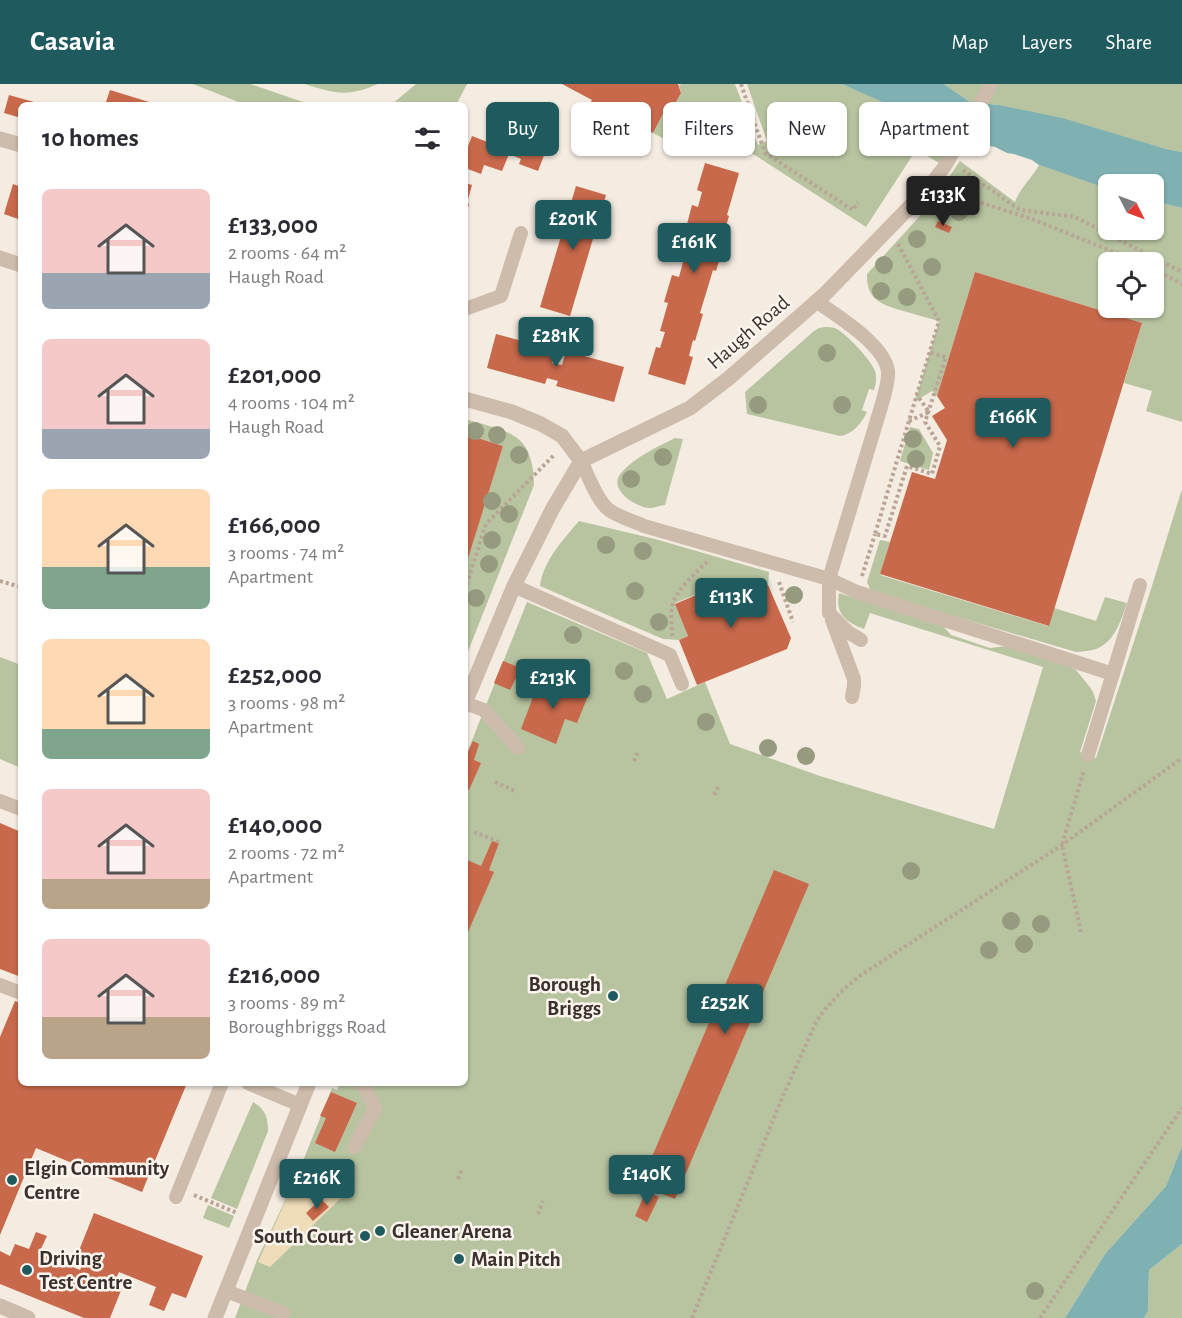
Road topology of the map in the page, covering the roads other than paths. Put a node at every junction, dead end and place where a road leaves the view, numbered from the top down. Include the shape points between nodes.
1 (991, 85) edge
2 (0, 139) edge
3 (18, 144) edge
4 (928, 188) joint
5 (521, 233) dead end
6 (0, 258) edge
7 (18, 264) edge
8 (816, 301) junction
9 (468, 308) edge
10 (468, 400) edge
11 (581, 461) junction
12 (830, 579) junction
13 (1140, 585) dead end
14 (514, 586) junction
15 (829, 613) junction
16 (861, 640) dead end
17 (1113, 674) junction
18 (682, 684) dead end
19 (468, 696) edge
20 (852, 697) dead end
21 (468, 704) edge
22 (518, 748) dead end
23 (1088, 755) road end
24 (0, 801) edge
25 (18, 808) edge
26 (0, 985) edge
27 (18, 992) edge
28 (221, 1086) edge
29 (255, 1086) edge
30 (308, 1086) edge
31 (364, 1086) edge
32 (300, 1105) junction
33 (354, 1147) dead end
34 (177, 1193) road end
35 (226, 1291) junction
36 (0, 1306) edge
37 (283, 1313) dead end
38 (28, 1318) edge
39 (215, 1318) edge

1 - 4 lane, Haugh Road
2 - 3 street
4 - 8 street, Haugh Road
5 - 9 lane via 501,296
6 - 7 street
8 - 11 street, Haugh Road via 690,408
8 - 12 lane via 872,344 888,370 881,407
10 - 11 street via 541,424 562,436
11 - 12 lane via 608,510 644,526
11 - 14 street
12 - 15 lane
12 - 17 lane via 858,592
13 - 17 lane
14 - 18 lane via 670,655
14 - 19 street
15 - 16 lane
15 - 20 lane via 854,679
17 - 23 lane
21 - 22 lane via 484,710
24 - 25 lane
26 - 27 lane
28 - 34 lane
29 - 32 lane
30 - 32 street
31 - 33 lane via 375,1109
32 - 35 street
35 - 37 lane
35 - 39 street
36 - 38 street

